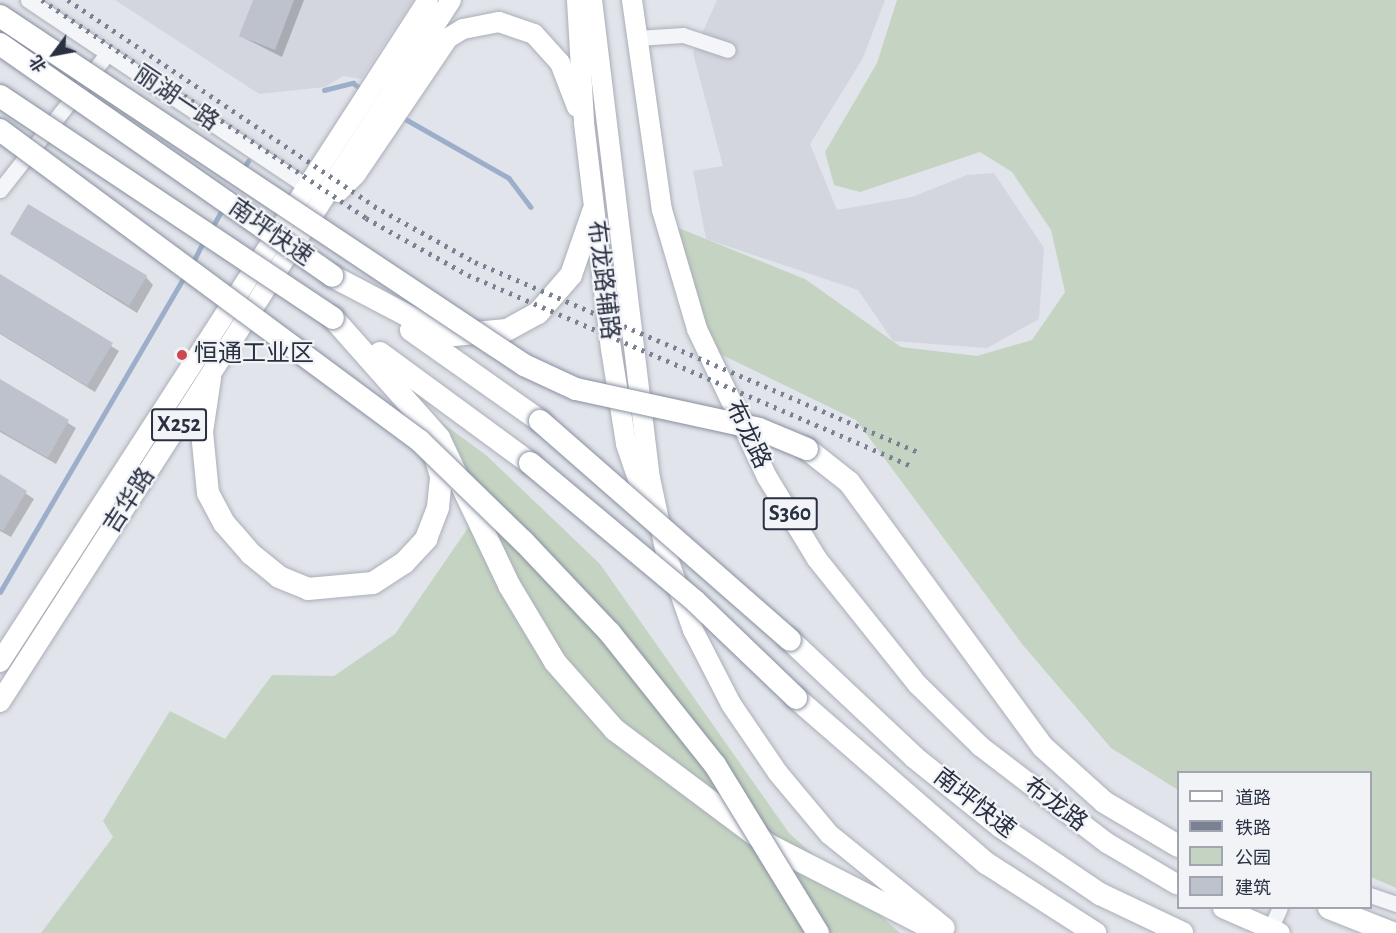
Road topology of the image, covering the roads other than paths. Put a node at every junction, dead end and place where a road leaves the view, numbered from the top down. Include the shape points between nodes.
1 (28, 0) edge
2 (428, 0) edge
3 (451, 0) edge
4 (632, 0) edge
5 (585, 2) edge
6 (0, 16) edge
7 (637, 38) junction
8 (0, 44) edge
9 (728, 50) dead end
10 (108, 53) junction
11 (409, 82) junction
12 (0, 96) edge
13 (584, 123) junction
14 (0, 130) edge
15 (306, 186) junction
16 (0, 190) edge
17 (325, 198) junction
18 (593, 212) junction
19 (332, 276) junction
20 (333, 318) junction
21 (210, 378) junction
22 (410, 406) junction
23 (666, 553) junction
24 (0, 662) edge
25 (0, 702) edge
26 (1177, 845) edge
27 (1177, 884) edge
28 (1372, 895) edge
29 (1396, 904) edge
30 (1225, 909) edge
31 (1280, 909) edge
32 (1332, 909) edge
33 (1275, 931) edge
34 (818, 933) edge
35 (941, 933) edge
36 (951, 933) edge
37 (1095, 933) edge
38 (1182, 933) edge
39 (1392, 933) edge

1 - 10 street, 丽湖一路
2 - 15 main road, 吉华路 / X252
3 - 11 main road
4 - 7 main road, 布龙路 / S360
5 - 13 main road, 布龙路辅路
5 - 23 main road via 640,410
6 - 26 highway, bridge via 524,365 576,389 759,429 807,449 849,482 1043,747 1104,802
7 - 9 street via 683,34
7 - 27 main road, 布龙路 / S360 via 662,210 697,329 767,477 817,559 918,685 980,746 1107,843
8 - 19 highway, 南坪快速, bridge
10 - 15 street, 丽湖一路
10 - 16 street
11 - 13 main road via 448,38 499,22 534,34 560,63
11 - 17 main road, 吉华路 / X252 via 364,150
12 - 20 highway, 南坪快速, bridge
13 - 18 main road, 布龙路辅路
14 - 34 highway, bridge via 420,441 523,541 610,633 715,765
15 - 17 street, 丽湖一路
15 - 24 main road, 吉华路 / X252
17 - 21 main road, 吉华路 / X252
18 - 19 highway via 571,275 538,313 507,330 454,335 437,331
18 - 23 main road, 布龙路辅路 via 627,444
19 - 38 highway, 南坪快速, bridge via 540,421 790,640 914,757 1001,827 1100,894
20 - 22 highway
20 - 37 highway, 南坪快速, bridge via 530,463 695,601 796,698 986,863
21 - 22 highway via 202,432 208,493 224,523 251,554 279,577 308,589 373,583 404,563 426,539 438,507 441,476
21 - 25 main road, 吉华路 / X252
22 - 35 highway via 439,438 509,585 555,662 615,730 769,844
23 - 36 main road via 693,630 731,704 778,773 829,834
28 - 29 street
30 - 33 main road
31 - 33 street
32 - 39 highway

